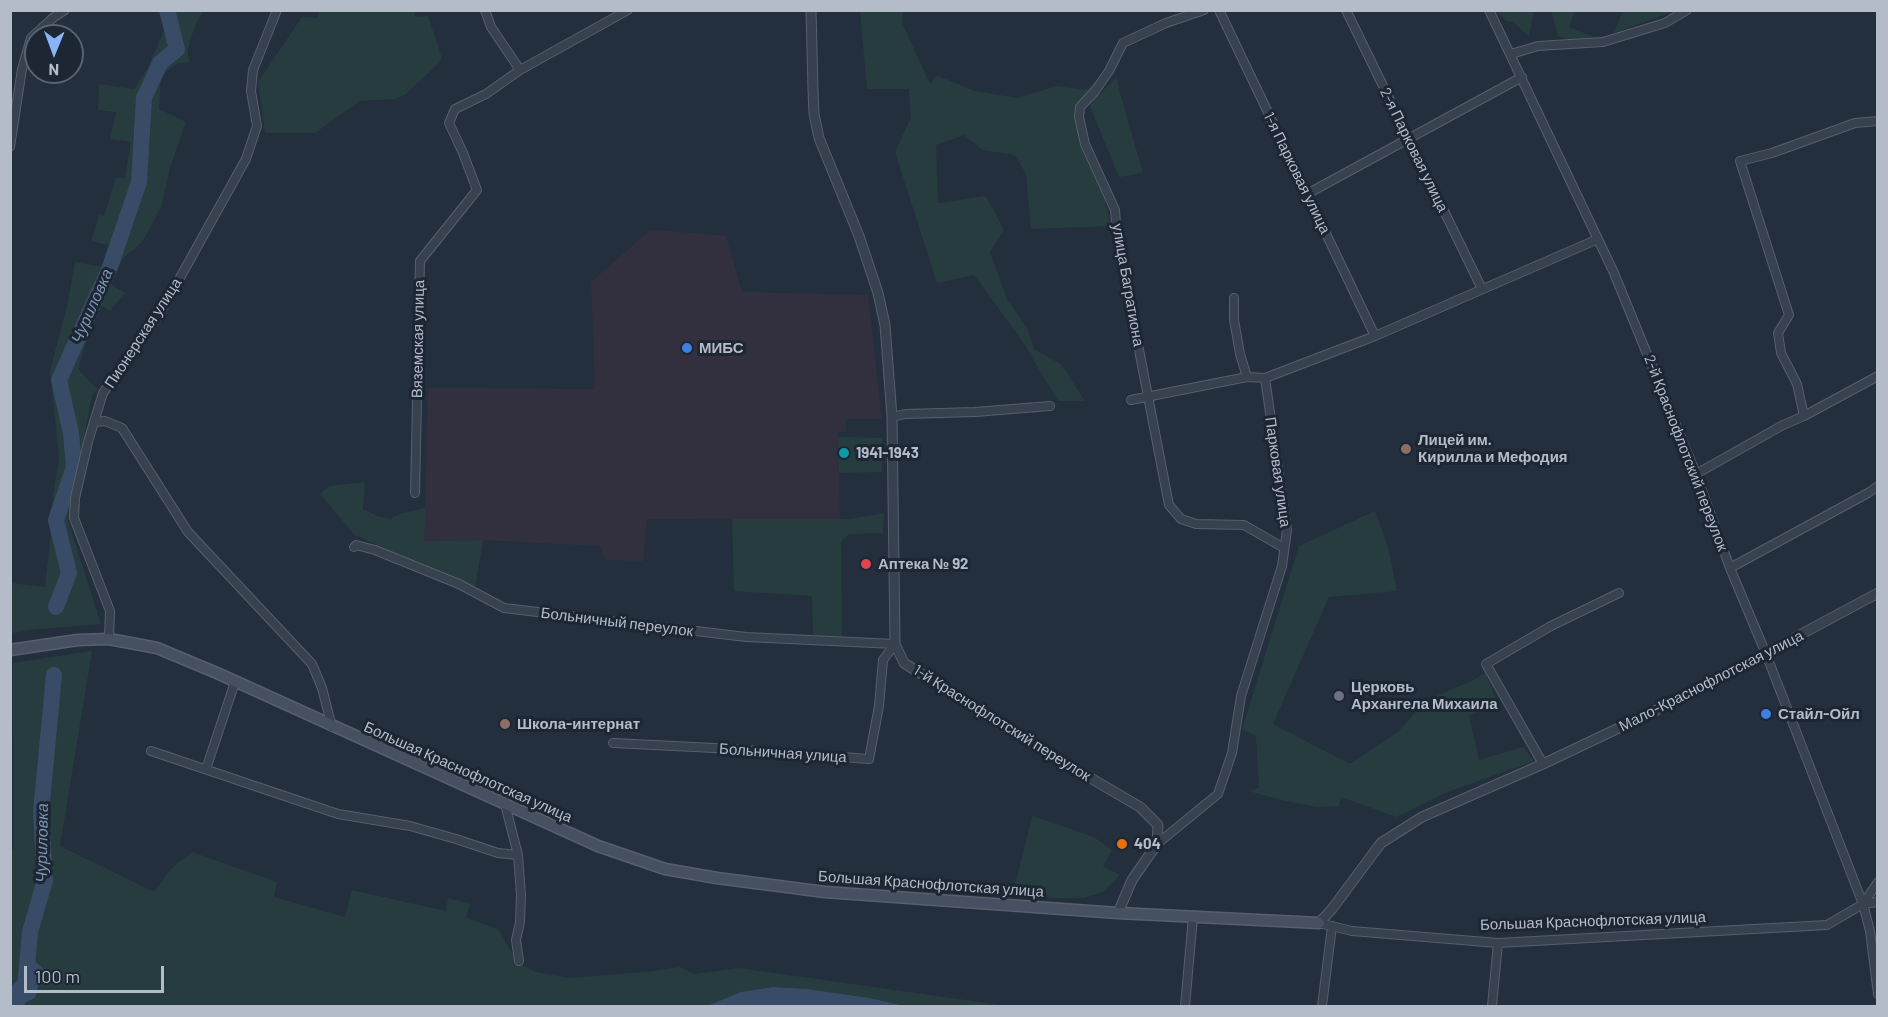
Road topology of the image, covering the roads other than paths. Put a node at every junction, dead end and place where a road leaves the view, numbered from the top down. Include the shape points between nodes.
1 (65, 10) edge
2 (277, 10) edge
3 (485, 10) edge
4 (628, 10) edge
5 (811, 10) edge
6 (1204, 10) edge
7 (1219, 10) edge
8 (1346, 10) edge
9 (1489, 10) edge
10 (1687, 10) edge
11 (1511, 54) junction
12 (520, 70) junction
13 (1522, 77) junction
14 (1878, 121) edge
15 (1408, 140) junction
16 (10, 147) edge
17 (1307, 194) junction
18 (1598, 239) junction
19 (1482, 289) junction
20 (1234, 298) dead end
21 (1375, 336) junction
22 (1878, 376) edge
23 (1247, 377) junction
24 (1265, 378) junction
25 (1149, 396) junction
26 (1131, 400) dead end
27 (1050, 406) dead end
28 (1804, 416) junction
29 (892, 417) junction
30 (94, 422) junction
31 (1696, 474) junction
32 (1878, 486) edge
33 (415, 493) dead end
34 (354, 547) dead end
35 (1284, 548) junction
36 (1730, 568) junction
37 (1619, 592) dead end
38 (1878, 594) edge
39 (109, 639) junction
40 (894, 644) junction
41 (10, 650) edge
42 (1766, 654) junction
43 (235, 682) junction
44 (332, 727) junction
45 (613, 743) dead end
46 (151, 751) dead end
47 (1543, 764) junction
48 (206, 769) junction
49 (505, 804) junction
50 (1157, 844) junction
51 (518, 855) junction
52 (1878, 882) edge
53 (1878, 902) edge
54 (1863, 904) junction
55 (1118, 913) junction
56 (1193, 917) junction
57 (1319, 924) junction
58 (1332, 927) junction
59 (1498, 943) junction
60 (519, 961) dead end
61 (1878, 994) edge
62 (1185, 1006) edge
63 (1322, 1006) edge
64 (1492, 1006) edge

1 - 16 street via 31,38
2 - 30 street, Пионерская улица via 253,70 251,91 257,126 246,159 162,310 103,393
3 - 12 street via 491,27
4 - 12 street, Вяземская улица
5 - 29 street via 814,114 819,138 878,293 885,325
6 - 25 street, улица Багратиона via 1123,43 1095,91 1080,107 1085,144 1115,210
7 - 17 street, 1-я Парковая улица
8 - 15 street, 2-я Парковая улица
9 - 11 street, 2-й Краснофлотский переулок
10 - 11 street via 1665,23 1602,42 1538,45
11 - 13 street, 2-й Краснофлотский переулок
12 - 33 street, Вяземская улица via 486,94 455,109 449,123 477,190 420,261
13 - 15 street
13 - 18 street, 2-й Краснофлотский переулок
14 - 28 street via 1855,123 1740,161 1789,315 1778,333 1781,353 1797,384
15 - 17 street
15 - 19 street, 2-я Парковая улица
17 - 21 street, 1-я Парковая улица
18 - 19 street
18 - 31 street, 2-й Краснофлотский переулок
19 - 21 street
20 - 23 street via 1234,320
21 - 24 street
22 - 28 street
23 - 24 street
23 - 25 street
24 - 35 street, Парковая улица via 1287,530
25 - 26 street
25 - 35 street, улица Багратиона via 1169,505 1181,519 1196,524 1244,525
27 - 29 street
28 - 31 street
29 - 40 street
30 - 39 street, Пионерская улица via 75,498 74,518 110,611
30 - 44 street via 105,421 122,428 188,532 312,664
31 - 36 street, 2-й Краснофлотский переулок
32 - 36 street
34 - 40 street, Больничный переулок via 375,550 504,608 746,637
35 - 50 street, Парковая улица via 1282,566 1240,696 1232,753 1218,794
36 - 42 street, 2-й Краснофлотский переулок
37 - 47 street via 1486,664
38 - 42 street, Мало-Краснофлотская улица
39 - 41 main road, Большая Краснофлотская улица
39 - 43 main road, Большая Краснофлотская улица via 157,648
40 - 45 street, Больничная улица via 883,660 869,759
40 - 50 street, 1-й Краснофлотский переулок via 904,663 928,679 1140,807 1158,825
42 - 47 street, Мало-Краснофлотская улица
42 - 54 street, 2-й Краснофлотский переулок
43 - 44 main road, Большая Краснофлотская улица
43 - 48 street
44 - 49 main road, Большая Краснофлотская улица
46 - 48 street
47 - 57 street, Мало-Краснофлотская улица via 1422,817 1381,843
48 - 51 street via 338,814 410,826 498,853
49 - 51 street
49 - 55 main road, Большая Краснофлотская улица via 598,846 665,869 707,877 825,892
50 - 55 street, Парковая улица via 1132,880
51 - 60 street
52 - 54 street, Большая Краснофлотская улица
53 - 54 street
54 - 59 street, Большая Краснофлотская улица via 1827,925
54 - 61 street, 2-й Краснофлотский переулок
55 - 56 main road, Большая Краснофлотская улица
56 - 57 main road, Большая Краснофлотская улица
56 - 62 street
57 - 58 street, Большая Краснофлотская улица
58 - 59 street, Большая Краснофлотская улица
58 - 63 street
59 - 64 street

